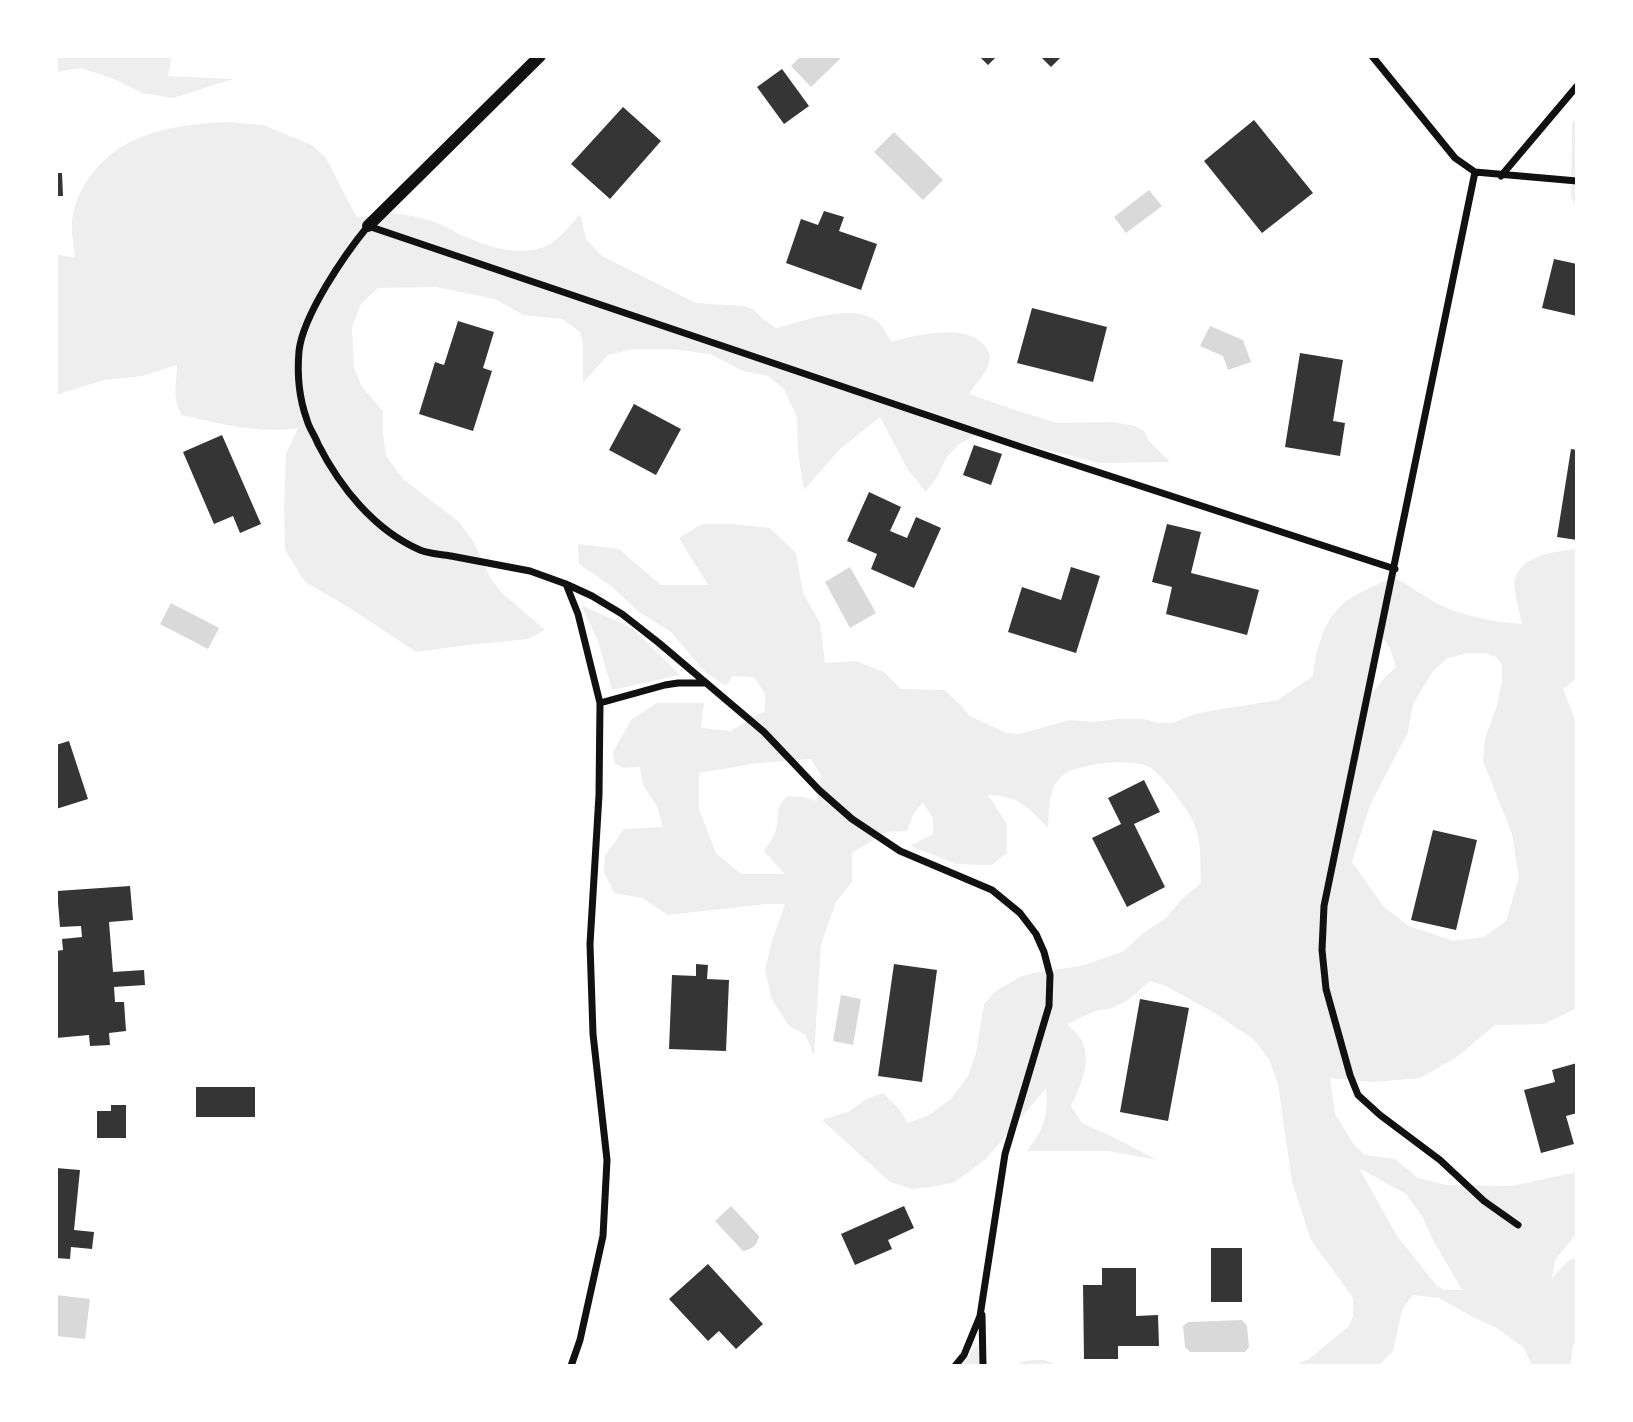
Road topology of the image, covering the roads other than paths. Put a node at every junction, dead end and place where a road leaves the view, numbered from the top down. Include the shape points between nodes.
1 (540, 56) edge
2 (1372, 56) edge
3 (1577, 86) edge
4 (1475, 172) junction
5 (1501, 176) junction
6 (1577, 181) edge
7 (368, 226) junction
8 (1395, 569) junction
9 (566, 584) junction
10 (706, 683) junction
11 (600, 703) junction
12 (1518, 1225) dead end
13 (981, 1307) junction
14 (571, 1366) edge
15 (955, 1366) edge
16 (983, 1366) edge

1 - 7 street
2 - 4 street via 1455,158
3 - 5 street
4 - 5 street
4 - 8 street
5 - 6 street
7 - 8 street
7 - 9 street via 318,300 299,351 299,388 307,420 329,465 369,514 421,551 530,571
8 - 12 street via 1324,906 1326,989 1358,1095
9 - 10 street via 622,614
9 - 11 street
10 - 11 street via 665,685
10 - 13 street via 764,732 852,819 900,851 992,890 1020,913 1044,952 1050,975 1049,1006 1005,1154
11 - 14 street via 590,944 593,1034 607,1160 603,1236
13 - 15 street via 964,1355
13 - 16 street

